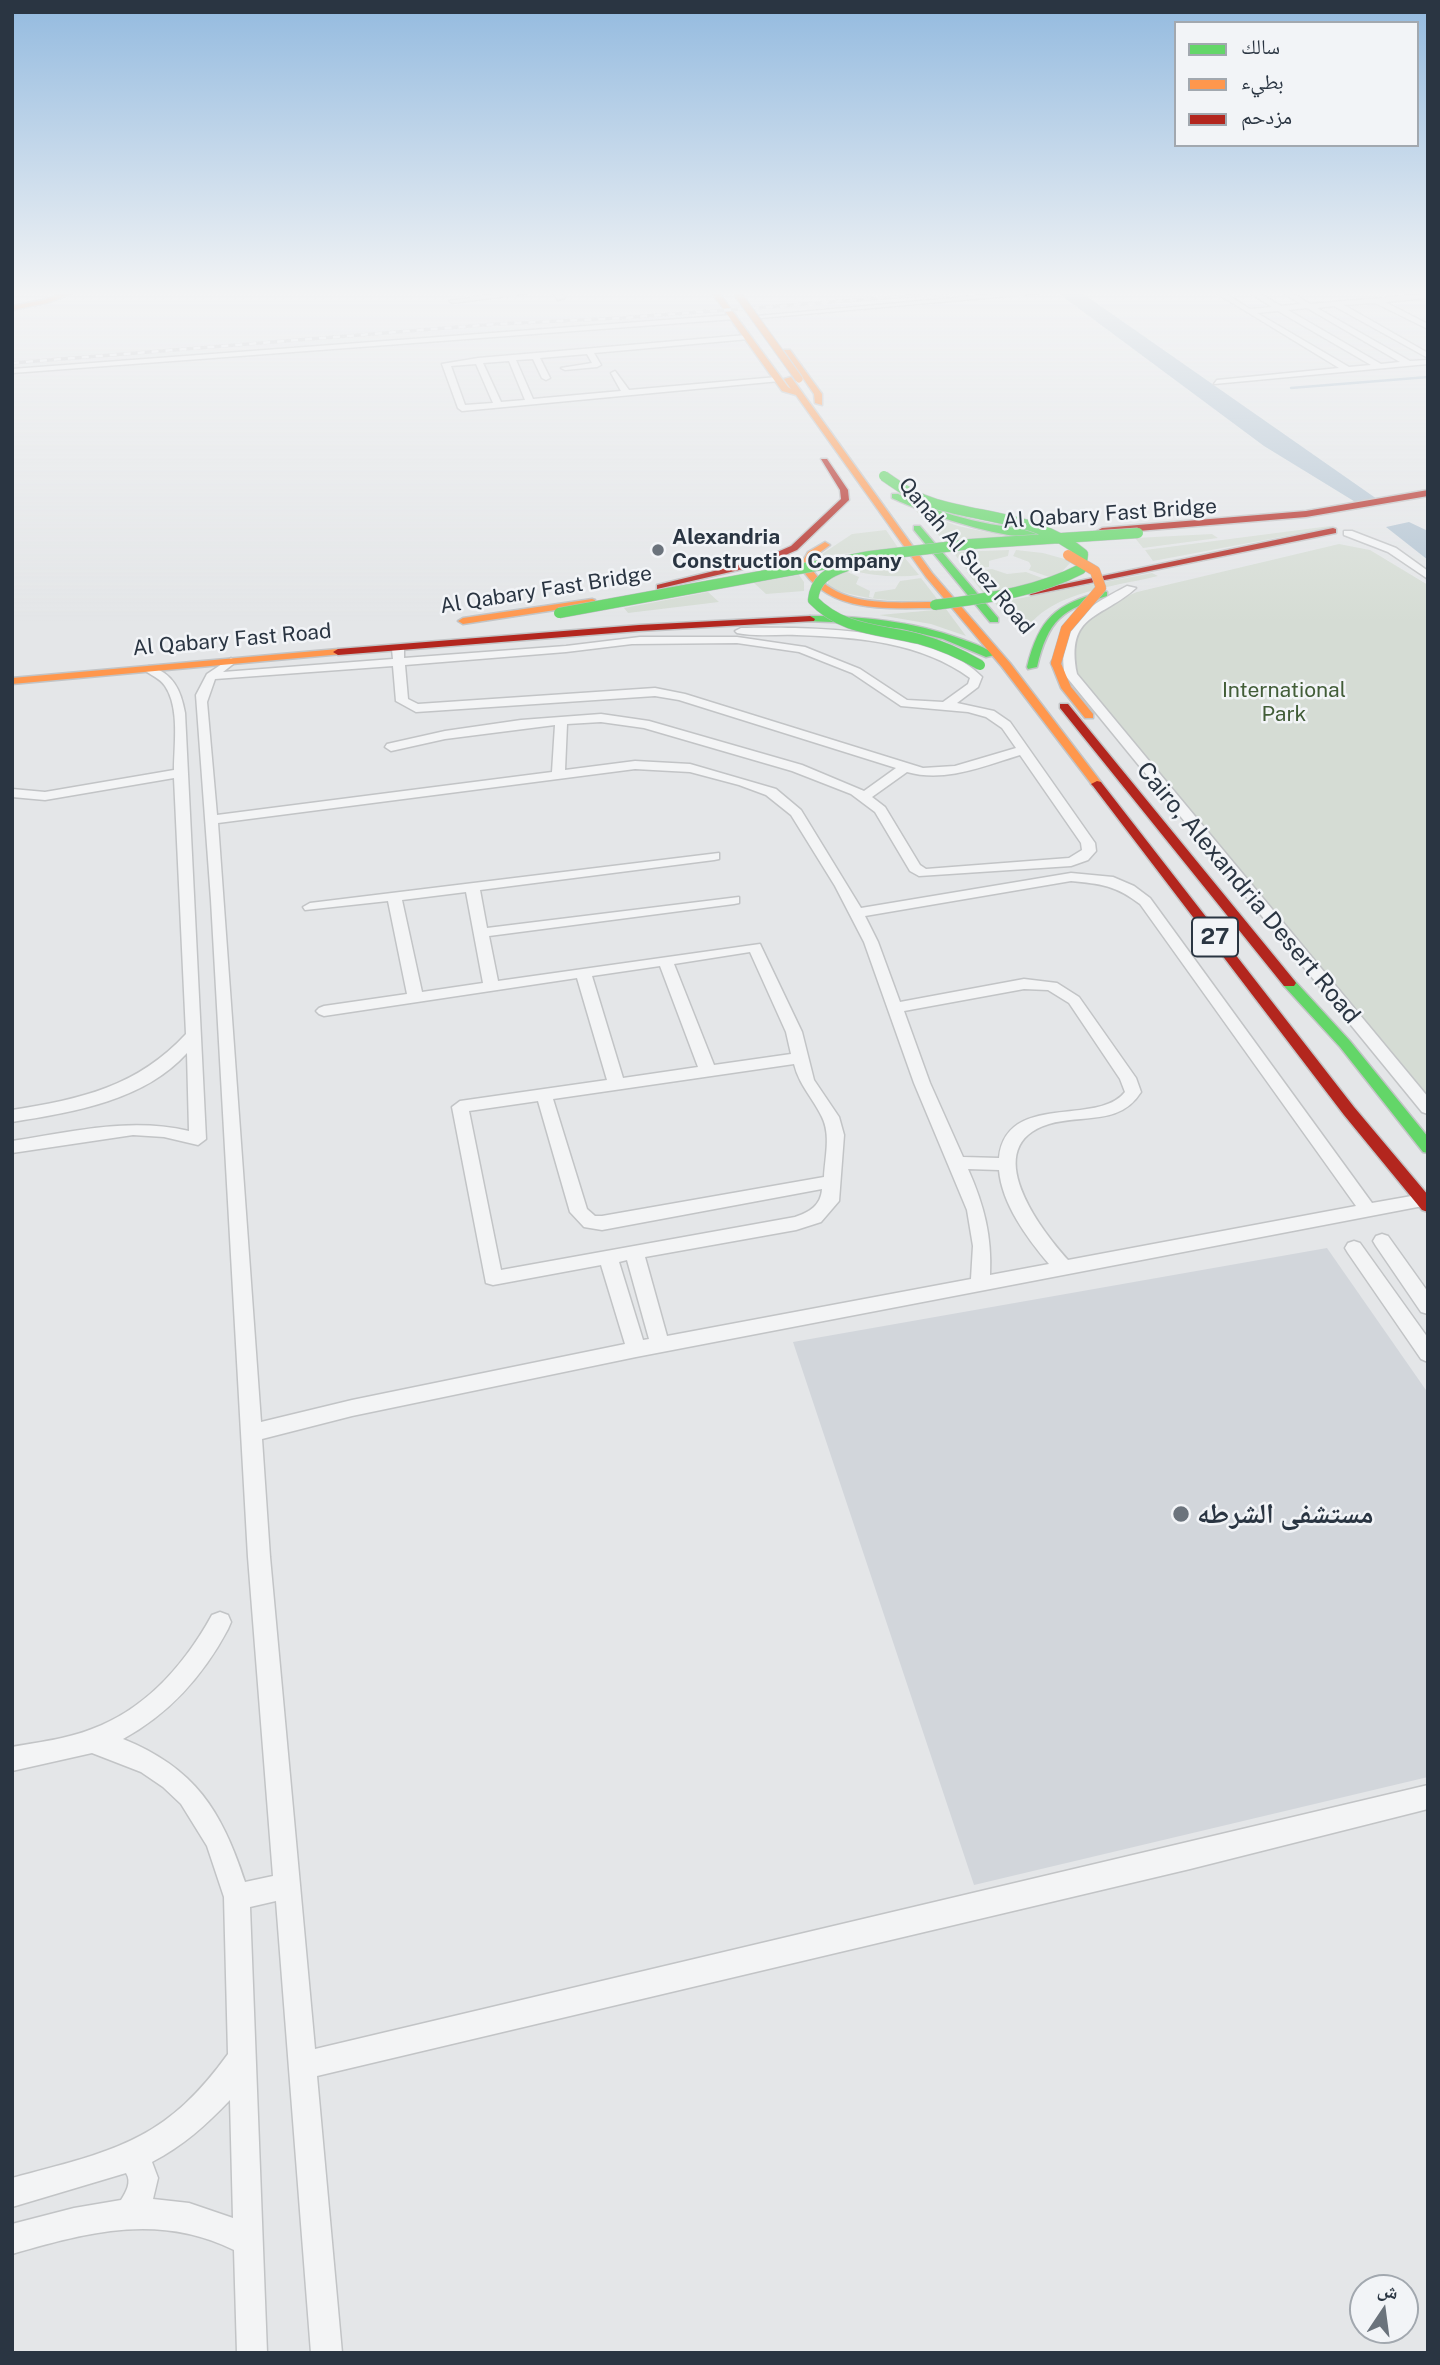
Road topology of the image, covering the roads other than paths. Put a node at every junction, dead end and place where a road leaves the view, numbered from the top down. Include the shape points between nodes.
1 (460, 403) edge
2 (515, 403) edge
3 (801, 403) edge
4 (817, 403) edge
5 (498, 405) joint
6 (814, 426) junction
7 (835, 426) junction
8 (851, 435) dead end
9 (881, 477) junction
10 (1428, 493) edge
11 (1428, 500) edge
12 (860, 509) dead end
13 (1348, 533) junction
14 (835, 538) dead end
15 (976, 543) junction
16 (885, 554) junction
17 (1428, 576) edge
18 (1130, 587) junction
19 (1022, 593) junction
20 (935, 605) junction
21 (447, 622) dead end
22 (827, 633) junction
23 (454, 640) junction
24 (631, 641) junction
25 (816, 653) junction
26 (398, 654) junction
27 (128, 659) joint
28 (231, 661) junction
29 (1006, 665) junction
30 (12, 669) edge
31 (149, 669) junction
32 (991, 675) dead end
33 (210, 676) junction
34 (1041, 678) junction
35 (12, 681) edge
36 (1014, 702) dead end
37 (947, 706) junction
38 (561, 721) junction
39 (391, 747) dead end
40 (1023, 750) junction
41 (904, 768) junction
42 (180, 774) junction
43 (558, 774) junction
44 (13, 794) edge
45 (865, 796) junction
46 (212, 820) junction
47 (1111, 830) dead end
48 (714, 856) dead end
49 (1153, 885) dead end
50 (472, 887) junction
51 (394, 896) junction
52 (734, 900) dead end
53 (310, 906) dead end
54 (1170, 907) dead end
55 (857, 914) junction
56 (481, 933) junction
57 (665, 960) junction
58 (583, 972) junction
59 (491, 986) junction
60 (415, 998) junction
61 (894, 1008) junction
62 (324, 1011) dead end
63 (1334, 1031) junction
64 (194, 1035) junction
65 (800, 1058) junction
66 (708, 1071) junction
67 (1305, 1082) dead end
68 (617, 1084) junction
69 (544, 1095) junction
70 (1428, 1108) edge
71 (1349, 1111) junction
72 (12, 1116) edge
73 (12, 1147) edge
74 (1428, 1148) edge
75 (957, 1163) junction
76 (1007, 1164) junction
77 (832, 1181) junction
78 (1425, 1203) edge
79 (1367, 1209) junction
80 (1382, 1241) dead end
81 (1354, 1248) dead end
82 (634, 1252) junction
83 (608, 1257) junction
84 (1063, 1267) junction
85 (980, 1283) junction
86 (1428, 1307) edge
87 (660, 1344) junction
88 (636, 1349) junction
89 (1428, 1354) edge
90 (251, 1433) junction
91 (220, 1622) dead end
92 (92, 1741) junction
93 (12, 1759) edge
94 (1428, 1797) edge
95 (285, 1886) junction
96 (237, 1897) junction
97 (244, 2056) junction
98 (301, 2066) junction
99 (132, 2159) junction
100 (12, 2193) edge
101 (130, 2212) junction
102 (12, 2239) edge
103 (249, 2242) junction
104 (253, 2353) edge
105 (327, 2353) edge

1 - 5 street via 462,408
2 - 5 street
3 - 6 main road, Qanah Al Suez Road
4 - 6 main road, Qanah Al Suez Road
6 - 7 main road, Qanah Al Suez Road
6 - 12 main road via 859,496
6 - 21 main road via 845,500 786,553 585,604
6 - 29 main road, Qanah Al Suez Road via 929,575
7 - 8 main road
7 - 9 main road, Qanah Al Suez Road
9 - 10 main road via 918,508 996,531 1039,534 1330,513
9 - 19 main road, bridge via 931,504 1046,529 1080,547 1081,569
9 - 34 main road, Qanah Al Suez Road
11 - 15 main road, Al Qabary Fast Bridge, bridge via 1354,516 1290,523
13 - 17 street via 1392,550
13 - 18 main road
13 - 19 main road, Al Qabary Fast Bridge, bridge via 1373,525
14 - 20 main road, bridge via 807,560 805,572 813,584 855,600
15 - 16 main road, Al Qabary Fast Bridge, bridge
15 - 63 main road, bridge via 1061,553 1085,563 1098,575 1101,588 1065,624 1057,646 1056,663 1066,688 1312,985
16 - 27 main road, Al Qabary Fast Bridge, bridge via 507,621 172,651
16 - 32 main road, bridge via 821,578 813,590 816,604 851,625 946,648
18 - 34 main road via 1072,604 1047,620 1039,631
18 - 70 street via 1077,625 1067,653 1071,675
19 - 20 main road, Al Qabary Fast Bridge, bridge
20 - 23 main road, Al Qabary Fast Bridge, bridge via 686,614
22 - 24 street via 718,631
22 - 25 street
22 - 37 street via 894,643 957,663 976,680
23 - 26 main road, Al Qabary Fast Road
23 - 29 main road via 685,624 854,620 941,633
24 - 25 street via 737,640
24 - 26 street
25 - 37 street via 856,671 898,700
26 - 28 main road, Al Qabary Fast Road
26 - 33 street
26 - 41 street via 402,701 416,708 655,692
27 - 30 main road, Al Qabary Fast Road
28 - 31 main road, Al Qabary Fast Road
28 - 33 street
29 - 71 main road, Cairo, Alexandria Desert Road / 27
31 - 35 main road, Al Qabary Fast Road
31 - 42 street via 173,689 180,727
33 - 46 street via 201,702
34 - 63 main road, Cairo, Alexandria Desert Road / 27 via 1289,984
36 - 47 main road
37 - 40 street via 976,709 996,718
38 - 39 street via 471,730
38 - 43 street
38 - 45 street via 612,719 645,724 815,774
40 - 41 street via 948,772
40 - 45 street via 1088,843 1083,858 924,873 915,868 886,817
41 - 45 street
42 - 44 street via 45,796
42 - 64 street
43 - 46 street
43 - 55 street via 663,765 703,770 763,788 796,813
46 - 90 street
48 - 50 street
49 - 54 main road
50 - 51 street
50 - 56 street
51 - 53 street
51 - 60 street
52 - 56 street
55 - 61 street
55 - 79 street via 1071,877 1096,878 1129,889 1145,901
56 - 59 street
57 - 58 street
57 - 65 street via 755,947 794,1032
57 - 66 street
58 - 59 street
58 - 68 street
59 - 60 street
60 - 62 street
61 - 75 street
61 - 76 street via 1033,984 1052,986 1074,1000 1131,1083 1131,1097 1118,1107 1034,1124 1012,1142
63 - 74 main road, Cairo, Alexandria Desert Road / 27
64 - 72 street via 162,1068 114,1094
64 - 73 street via 198,1139 133,1129
65 - 66 street
65 - 77 street via 810,1088 835,1125
66 - 68 street
67 - 71 main road
68 - 69 street
69 - 77 street via 579,1212 590,1222
69 - 83 street via 460,1107 493,1278
71 - 78 main road, Cairo, Alexandria Desert Road / 27
75 - 76 street
75 - 85 street via 980,1228
76 - 84 street via 1013,1194 1028,1223
77 - 82 street via 826,1207 806,1221
78 - 79 street
79 - 84 street
80 - 86 street
81 - 89 street
82 - 83 street
82 - 87 street
83 - 88 street
84 - 85 street
85 - 87 street
87 - 88 street
88 - 90 street
90 - 95 street
91 - 92 street via 199,1658 170,1692 132,1721
92 - 93 street
92 - 96 street via 145,1759 188,1792 218,1839
94 - 98 street
95 - 96 street
95 - 98 street
96 - 97 street
97 - 99 street via 208,2106 159,2145
97 - 103 street
98 - 105 street
99 - 100 street
99 - 101 street via 144,2182
101 - 102 street
101 - 103 street via 194,2218 224,2227
103 - 104 street

